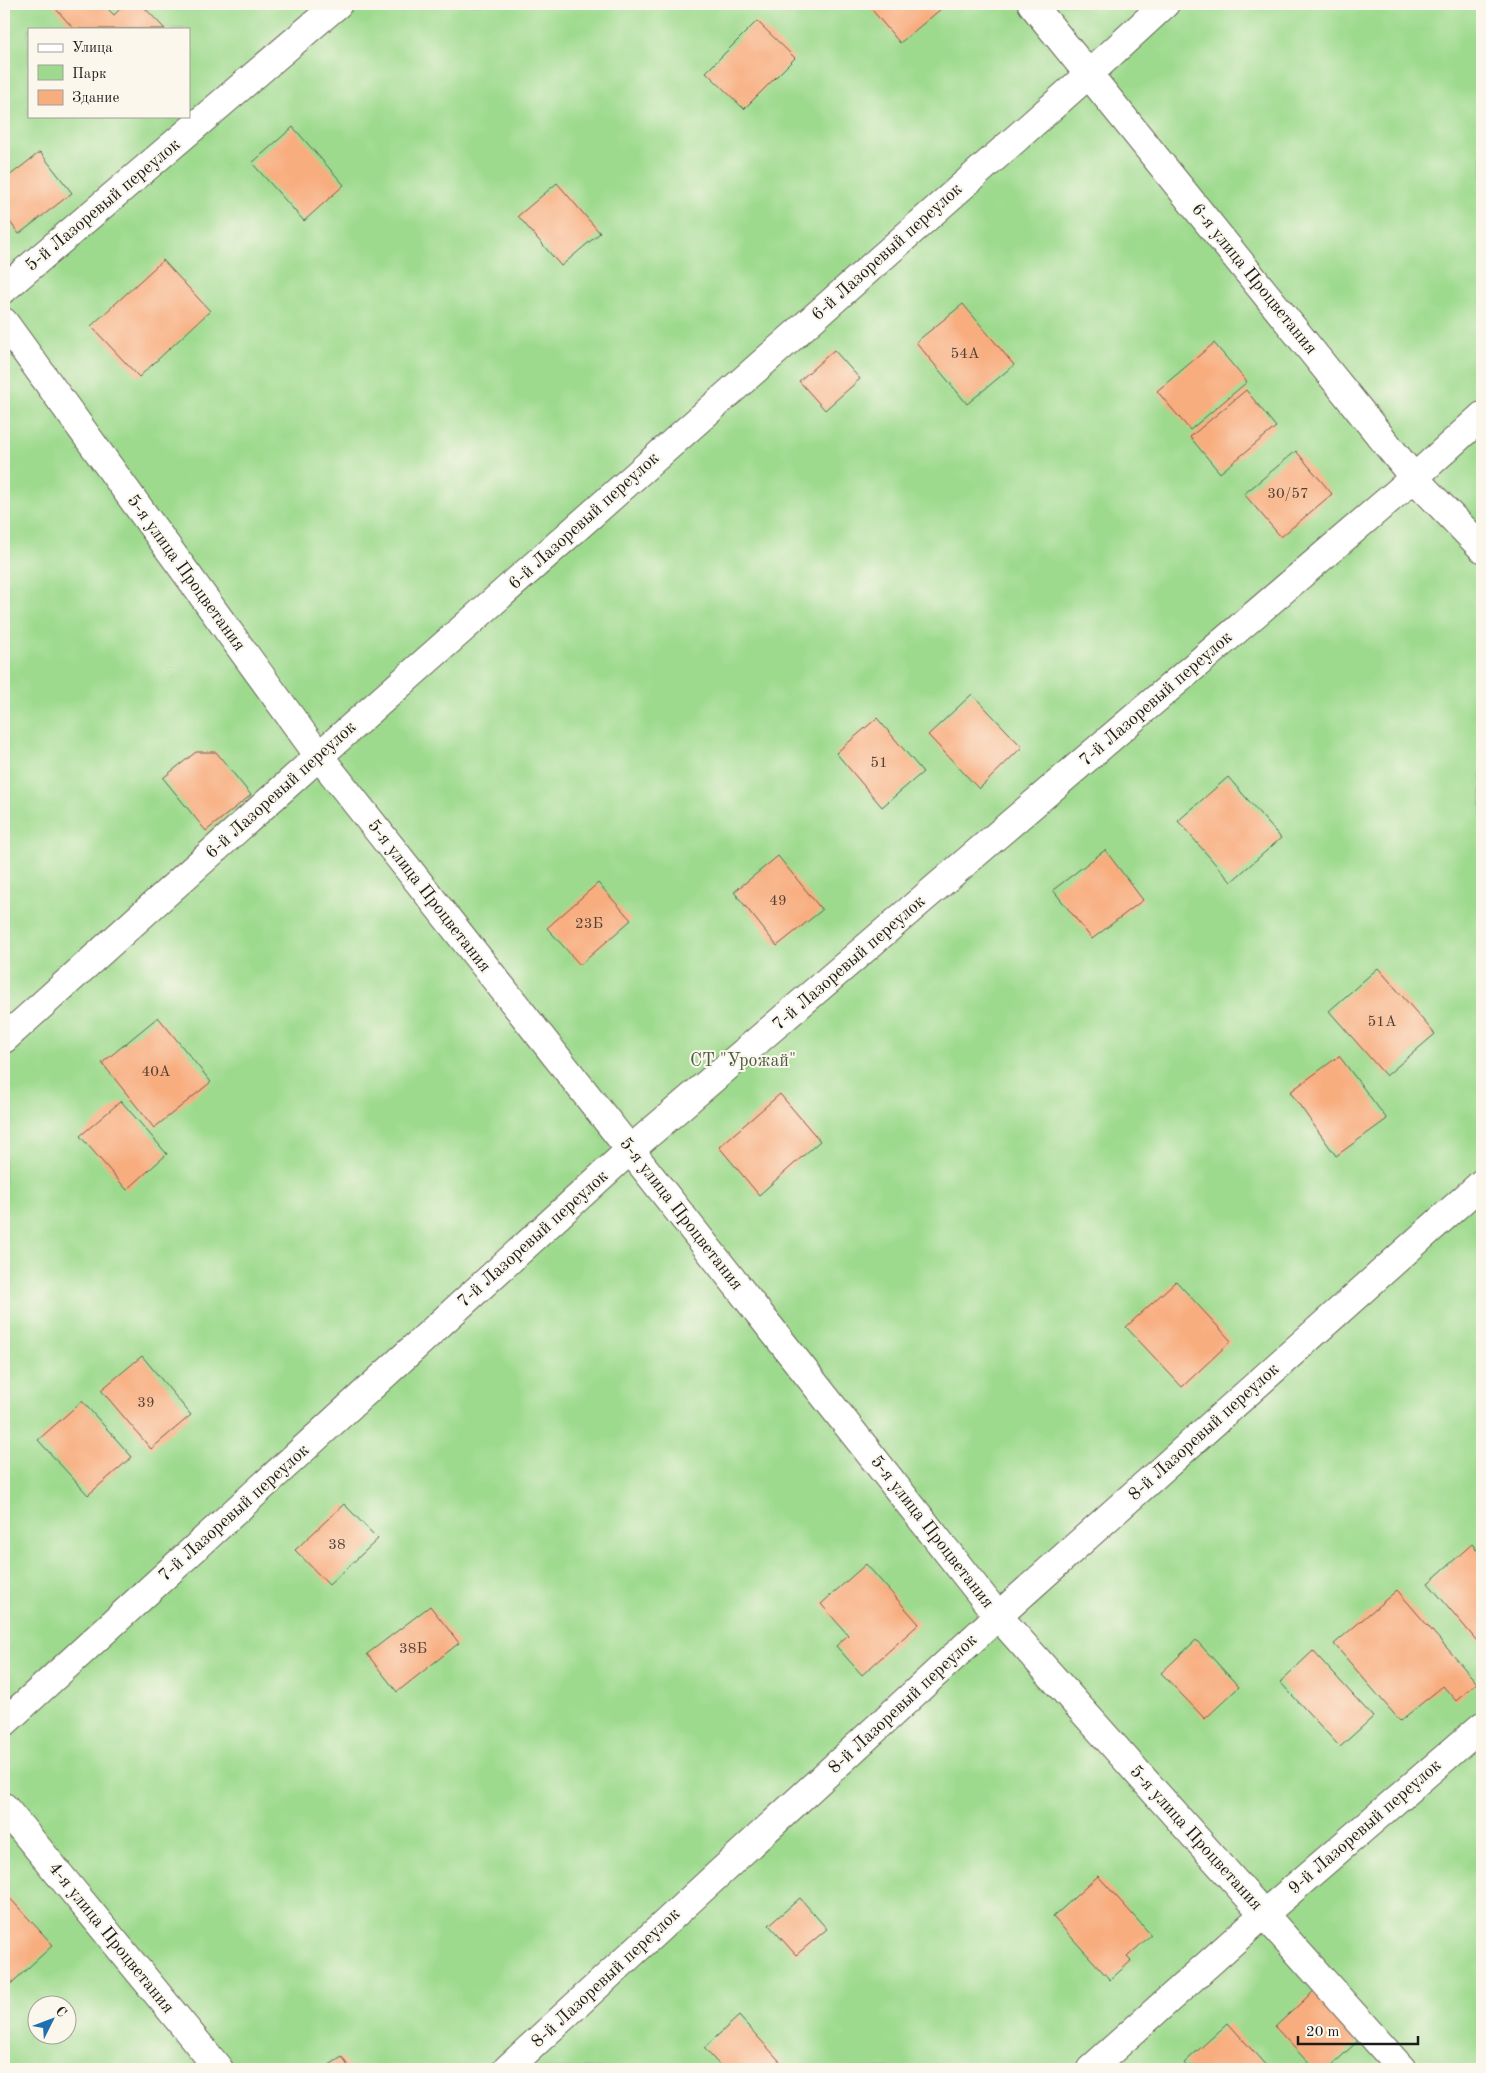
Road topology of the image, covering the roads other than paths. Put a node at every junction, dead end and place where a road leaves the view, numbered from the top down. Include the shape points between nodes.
1 (338, 4) edge
2 (1032, 4) edge
3 (1165, 4) edge
4 (1089, 74) junction
5 (4, 289) edge
6 (4, 322) edge
7 (1482, 416) edge
8 (1414, 478) junction
9 (1482, 548) edge
10 (318, 756) junction
11 (4, 1038) edge
12 (630, 1150) junction
13 (1482, 1183) edge
14 (998, 1616) junction
15 (4, 1723) edge
16 (1482, 1726) edge
17 (4, 1807) edge
18 (1264, 1914) junction
19 (219, 2069) edge
20 (507, 2069) edge
21 (1091, 2069) edge
22 (1402, 2069) edge

1 - 5 lane, 5-й Лазоревый переулок
2 - 4 lane, 6-я улица Процветания
3 - 4 lane, 6-й Лазоревый переулок
4 - 8 lane, 6-я улица Процветания
4 - 10 lane, 6-й Лазоревый переулок
6 - 10 lane, 5-я улица Процветания
7 - 8 lane, 7-й Лазоревый переулок
8 - 9 lane, 6-я улица Процветания
8 - 12 lane, 7-й Лазоревый переулок
10 - 11 lane, 6-й Лазоревый переулок
10 - 12 lane, 5-я улица Процветания
12 - 14 lane, 5-я улица Процветания
12 - 15 lane, 7-й Лазоревый переулок
13 - 14 lane, 8-й Лазоревый переулок
14 - 18 lane, 5-я улица Процветания
14 - 20 lane, 8-й Лазоревый переулок
16 - 18 lane, 9-й Лазоревый переулок
17 - 19 lane, 4-я улица Процветания
18 - 21 lane, 9-й Лазоревый переулок
18 - 22 lane, 5-я улица Процветания

